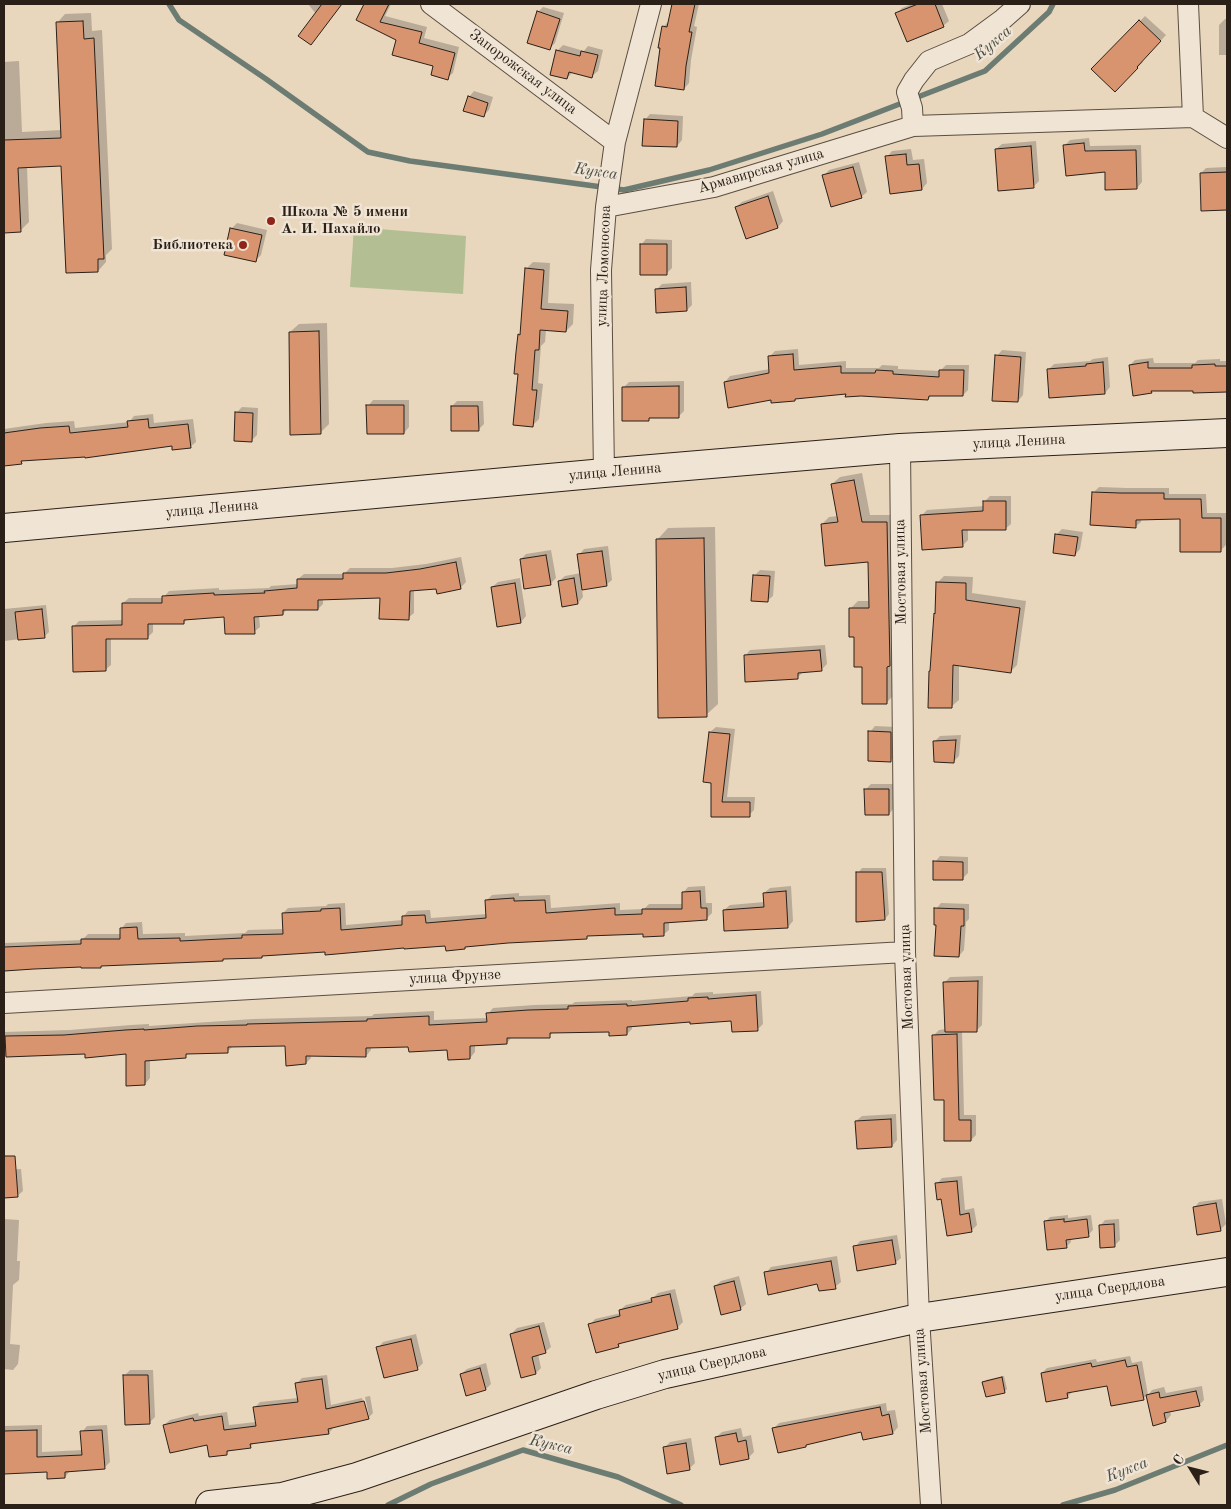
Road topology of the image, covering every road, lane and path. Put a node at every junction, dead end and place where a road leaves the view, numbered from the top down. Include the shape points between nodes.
1 (431, 4) edge
2 (651, 4) edge
3 (1020, 4) edge
4 (1188, 4) edge
5 (911, 109) junction
6 (1193, 117) junction
7 (1227, 138) edge
8 (615, 142) junction
9 (607, 194) junction
10 (1227, 433) edge
11 (900, 448) junction
12 (604, 473) junction
13 (4, 528) edge
14 (906, 952) junction
15 (4, 1003) edge
16 (1227, 1272) edge
17 (919, 1318) junction
18 (210, 1505) edge
19 (931, 1505) edge

1 - 8 street, Запорожская улица
2 - 8 street, улица Ломоносова
3 - 5 street via 969,44 929,61 914,80
4 - 6 street
5 - 6 street, Армавирская улица
5 - 9 street, Армавирская улица via 714,187
6 - 7 street
8 - 9 street, улица Ломоносова
9 - 12 street, улица Ломоносова via 601,270
10 - 11 street, улица Ленина
11 - 12 street, улица Ленина
11 - 14 street, Мостовая улица
12 - 13 street, улица Ленина
14 - 15 street, улица Фрунзе
14 - 17 street, Мостовая улица
16 - 17 street, улица Свердлова
17 - 18 street, улица Свердлова via 665,1374 358,1477 282,1497
17 - 19 street, Мостовая улица

